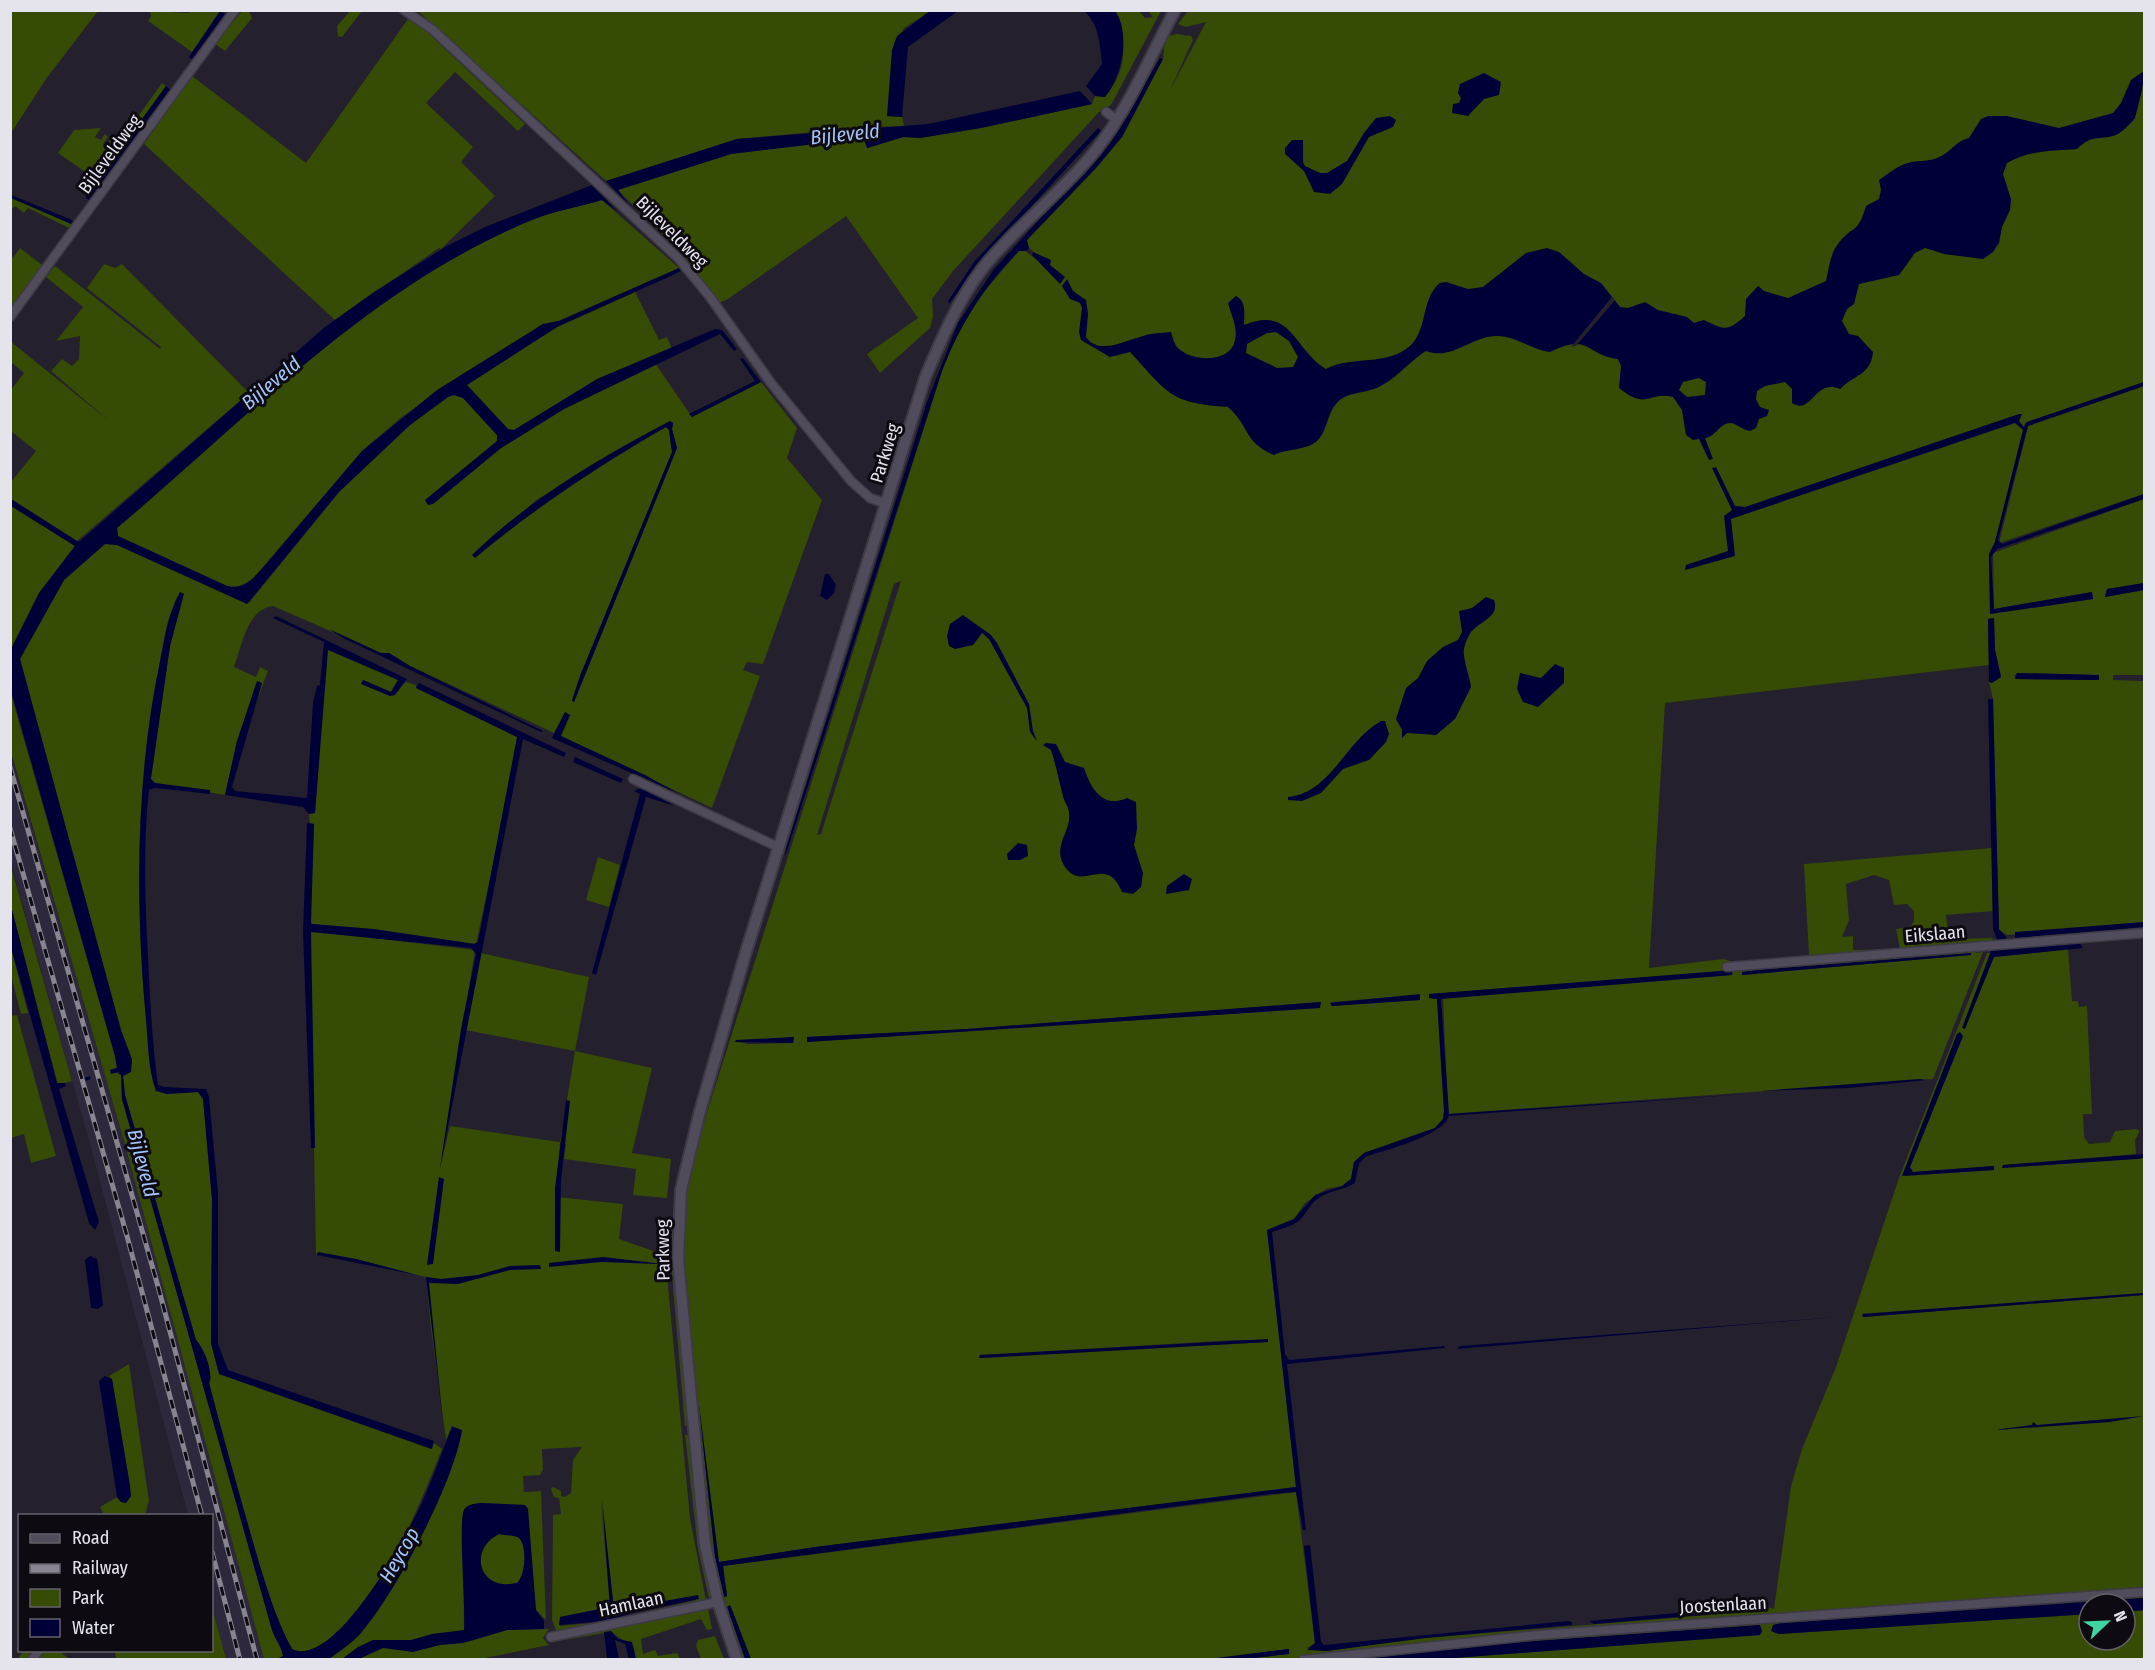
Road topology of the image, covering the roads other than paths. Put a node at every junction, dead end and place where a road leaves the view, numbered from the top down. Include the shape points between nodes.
1 (236, 10) edge
2 (404, 10) edge
3 (1175, 10) edge
4 (1106, 112) dead end
5 (1117, 120) junction
6 (10, 317) edge
7 (887, 504) junction
8 (633, 779) dead end
9 (778, 847) junction
10 (2145, 933) edge
11 (1727, 967) dead end
12 (2145, 1592) edge
13 (718, 1602) junction
14 (551, 1637) dead end
15 (737, 1659) edge
16 (1303, 1659) edge

1 - 6 street, Bijleveldweg
2 - 7 street, Bijleveldweg via 428,25 678,258 771,383 851,481 870,498
3 - 5 street, Parkweg
4 - 5 street
5 - 7 street, Parkweg via 1095,151 983,268 960,302 925,378
7 - 9 street, Parkweg
8 - 9 street
9 - 13 street, Parkweg via 700,1111 678,1218 678,1260 697,1473 705,1545
10 - 11 street, Eikslaan
12 - 16 street, Joostenlaan via 1515,1637
13 - 14 street, Hamlaan
13 - 15 street, Parkweg

